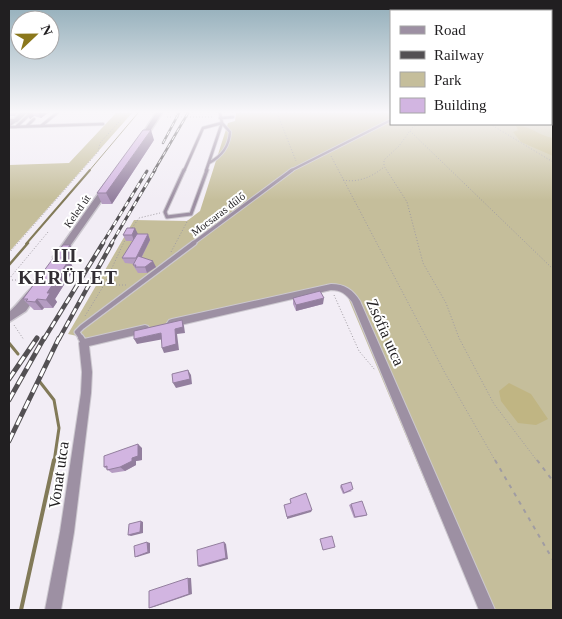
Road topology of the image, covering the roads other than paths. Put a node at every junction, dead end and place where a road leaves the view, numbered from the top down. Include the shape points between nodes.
1 (141, 142) edge
2 (198, 142) edge
3 (216, 142) edge
4 (228, 142) edge
5 (346, 142) edge
6 (136, 148) edge
7 (209, 163) junction
8 (113, 180) edge
9 (52, 266) edge
10 (42, 281) edge
11 (9, 318) edge
12 (81, 338) junction
13 (53, 610) edge
14 (487, 610) edge

1 - 6 street
2 - 7 lane via 165,212 167,218 191,214
3 - 7 lane
4 - 7 lane via 223,154
5 - 12 lane, Mocsaras dűlő via 298,165 141,284
8 - 9 street, Keled út
10 - 11 street via 22,308
12 - 13 street, Vonat utca via 87,372 86,393
12 - 14 street, Zsófia utca via 331,287 344,288 356,300

